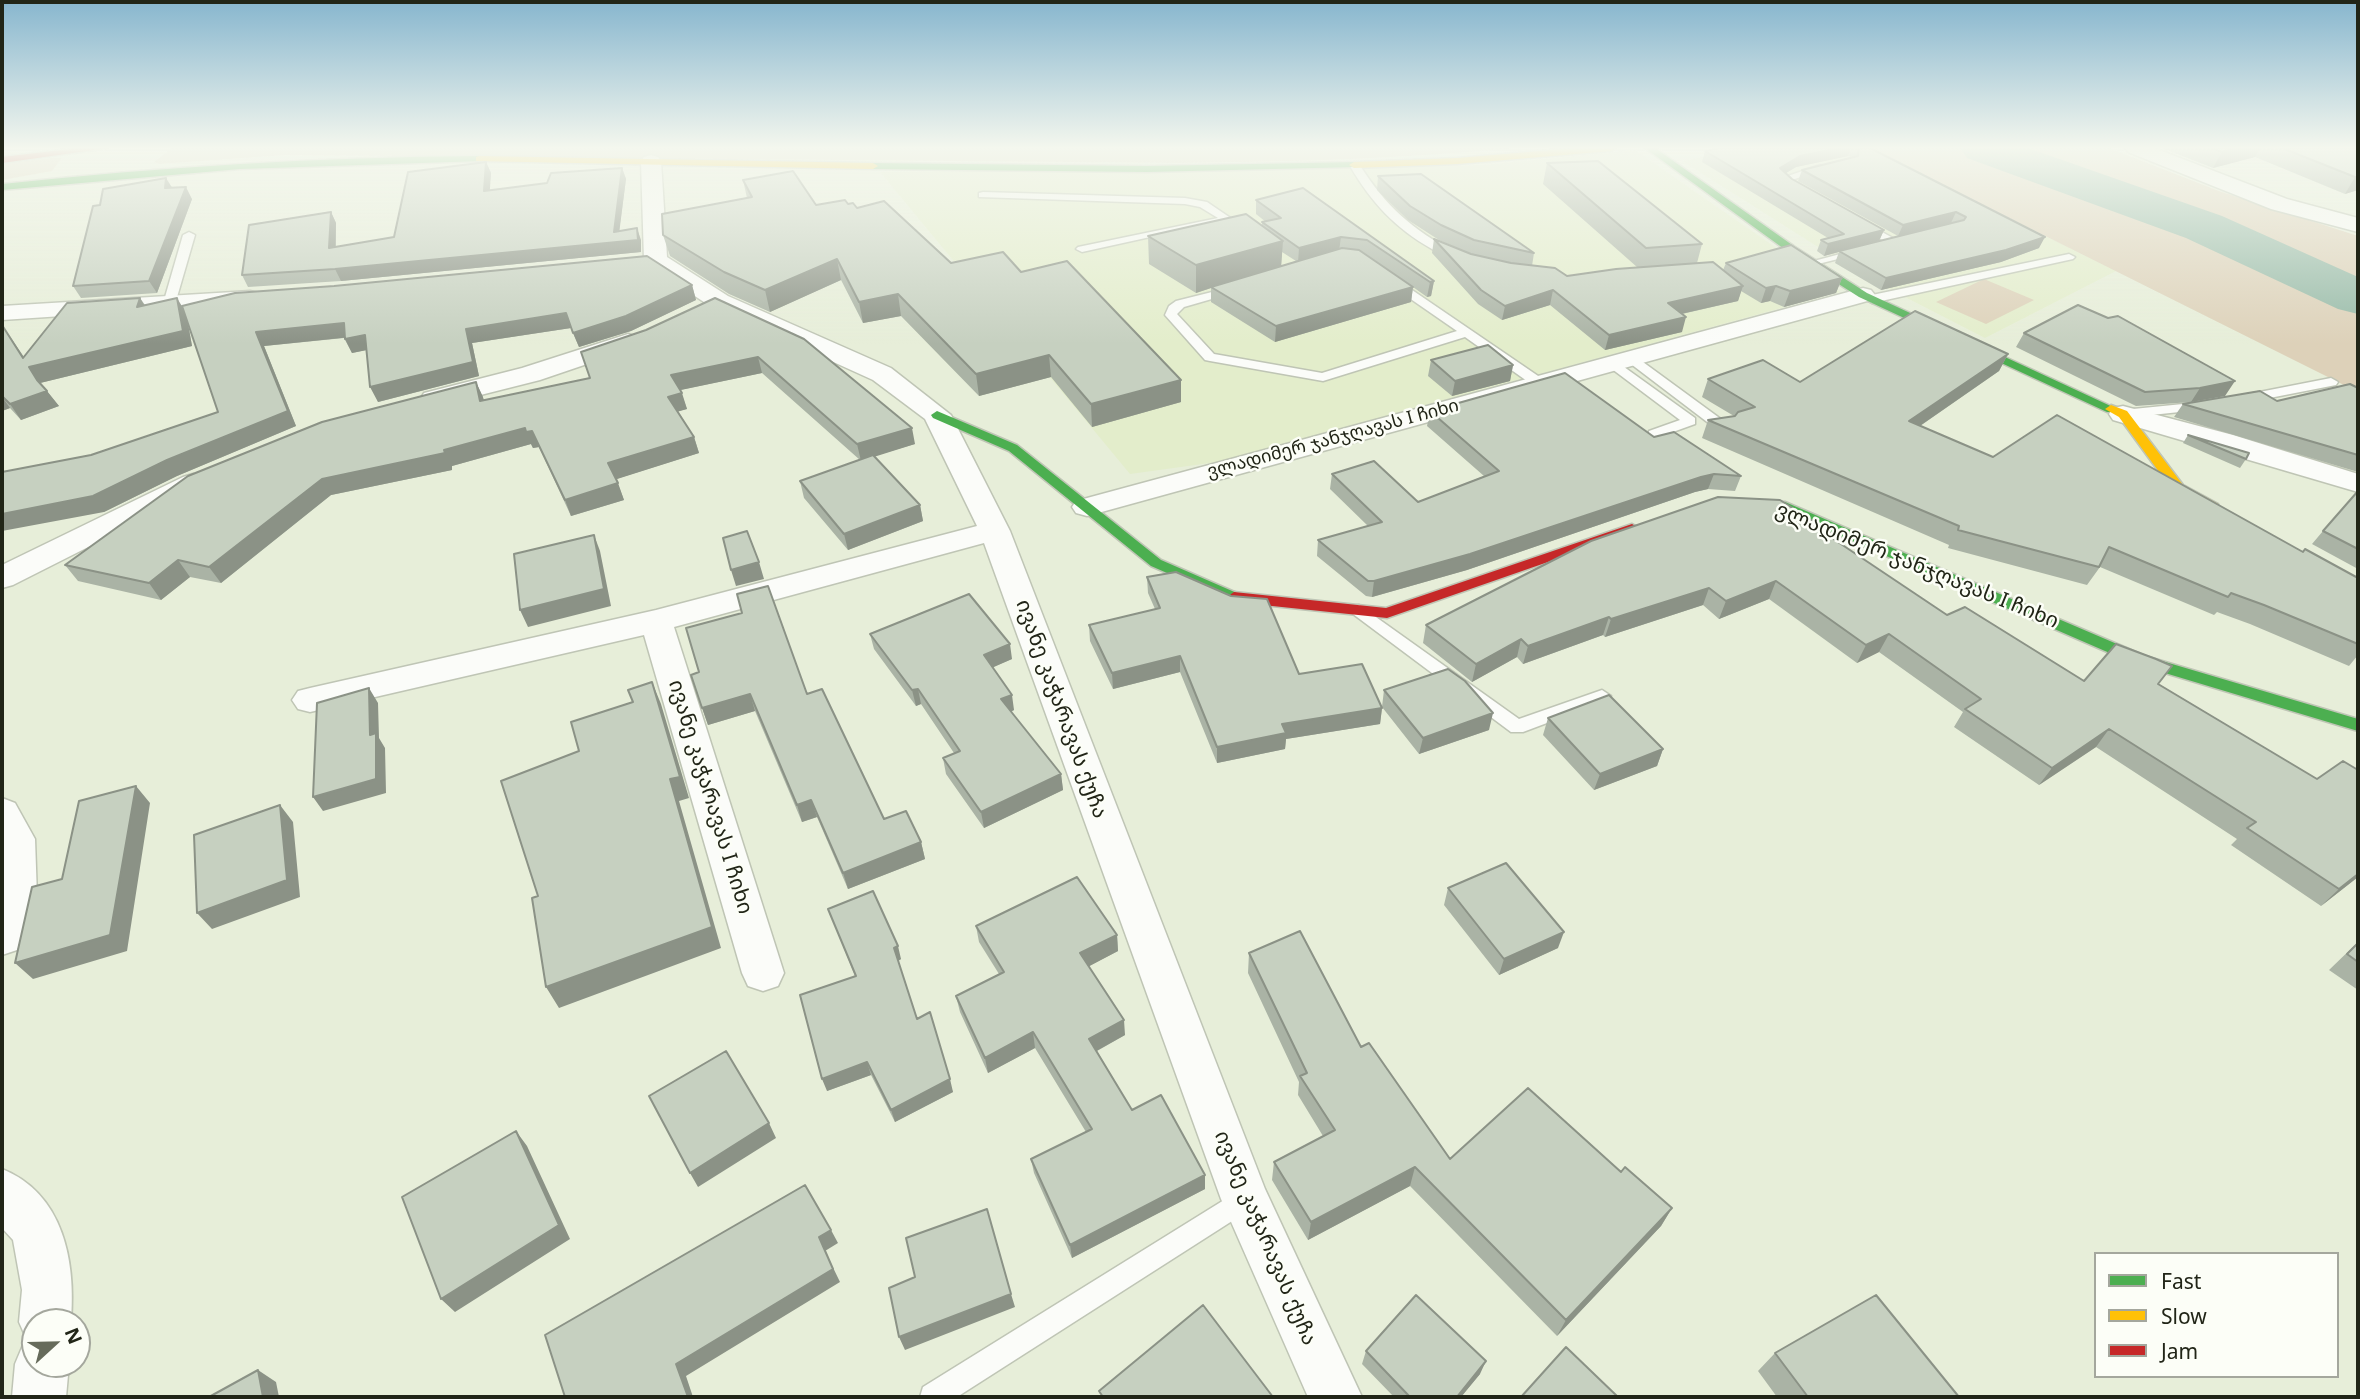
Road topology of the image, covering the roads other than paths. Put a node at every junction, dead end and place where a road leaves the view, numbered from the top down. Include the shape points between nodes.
1 (647, 213) edge
2 (1217, 213) edge
3 (1390, 213) edge
4 (1735, 213) edge
5 (2314, 213) edge
6 (1850, 217) edge
7 (2358, 225) edge
8 (189, 235) dead end
9 (1082, 249) dead end
10 (2069, 257) dead end
11 (1462, 261) edge
12 (1814, 264) junction
13 (1383, 274) edge
14 (1244, 285) edge
15 (275, 296) edge
16 (1867, 297) junction
17 (169, 304) junction
18 (2, 313) edge
19 (652, 332) edge
20 (1468, 332) junction
21 (1622, 360) junction
22 (2331, 382) dead end
23 (1539, 383) junction
24 (409, 405) edge
25 (2123, 414) junction
26 (937, 415) junction
27 (1724, 428) edge
28 (1654, 434) edge
29 (214, 474) edge
30 (2358, 483) edge
31 (1732, 503) edge
32 (1087, 507) junction
33 (2226, 514) edge
34 (1644, 524) edge
35 (995, 531) junction
36 (2, 578) edge
37 (1359, 610) junction
38 (656, 621) junction
39 (1602, 696) edge
40 (310, 700) dead end
41 (2358, 725) edge
42 (2, 813) edge
43 (2, 938) edge
44 (763, 973) dead end
45 (2, 1193) edge
46 (1245, 1199) junction
47 (47, 1308) edge
48 (41, 1378) edge
49 (39, 1397) edge
50 (933, 1397) edge
51 (1335, 1397) edge

1 - 26 street, ივანე კაჭარავას ქუჩა via 643,261 708,307 882,374
2 - 9 lane via 1232,223
3 - 11 lane via 1412,234
4 - 12 street via 1785,251
5 - 7 street
6 - 12 lane via 1902,241
8 - 17 lane
10 - 16 lane
12 - 16 street
13 - 20 lane
14 - 20 lane via 1173,309 1171,315 1210,357 1323,377
15 - 17 street
16 - 21 street, ვლადიმერ ჯანჯღავას I ჩიხი
16 - 25 street
17 - 18 street
19 - 24 street via 531,374
20 - 23 lane
21 - 23 street, ვლადიმერ ჯანჯღავას I ჩიხი
21 - 27 lane
21 - 28 lane via 1690,421
22 - 25 lane via 2223,403
23 - 32 street, ვლადიმერ ჯანჯღავას I ჩიხი
25 - 30 street
25 - 33 street via 2178,488
26 - 32 street via 1013,448
26 - 35 street, ივანე კაჭარავას ქუჩა
29 - 36 street
31 - 41 street, ვლადიმერ ჯანჯღავას I ჩიხი via 1780,505 2140,660
32 - 37 street via 1156,563 1231,597
34 - 37 street via 1387,613
35 - 38 street
35 - 46 street, ივანე კაჭარავას ქუჩა
37 - 39 lane via 1517,727
38 - 40 street
38 - 44 street, ივანე კაჭარავას I ჩიხი
42 - 43 street via 16,839 17,897
45 - 47 street via 36,1228 48,1290
46 - 50 lane
46 - 51 street, ივანე კაჭარავას ქუჩა
48 - 49 street

